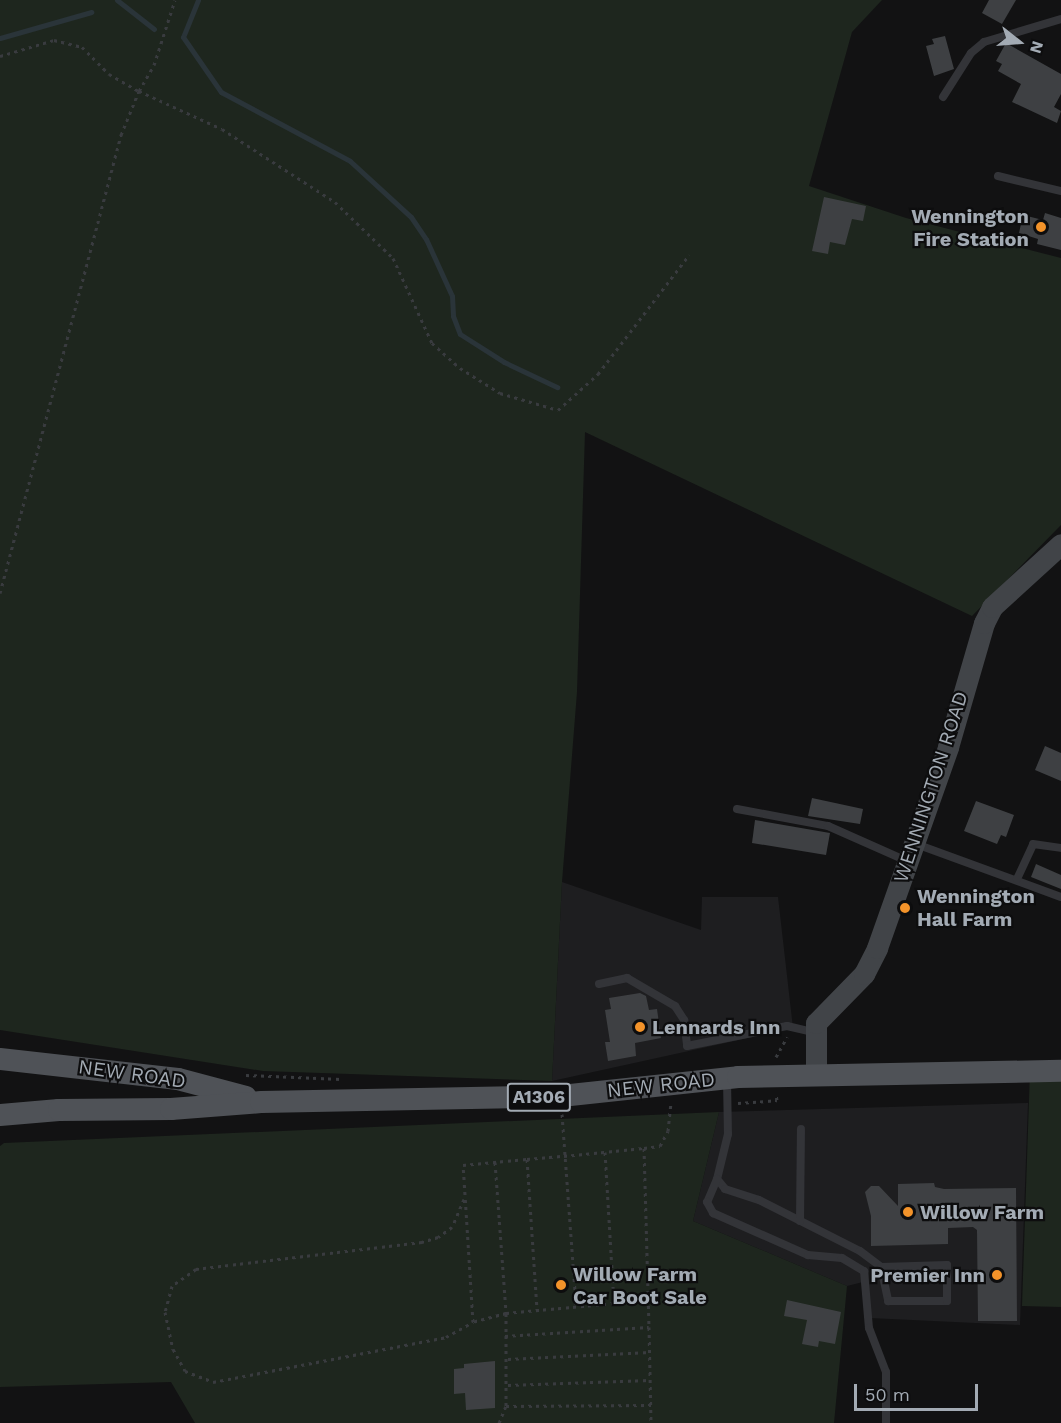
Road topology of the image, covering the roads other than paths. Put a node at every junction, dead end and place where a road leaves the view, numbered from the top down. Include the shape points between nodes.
1 (1061, 19) edge
2 (944, 97) dead end
3 (998, 176) dead end
4 (1061, 191) edge
5 (1061, 544) edge
6 (737, 809) dead end
7 (1061, 848) edge
8 (911, 852) junction
9 (1017, 879) junction
10 (1061, 897) edge
11 (599, 984) dead end
12 (814, 1032) junction
13 (0, 1059) edge
14 (1061, 1071) edge
15 (816, 1075) junction
16 (727, 1077) junction
17 (261, 1102) junction
18 (0, 1115) edge
19 (801, 1129) dead end
20 (717, 1179) junction
21 (800, 1221) junction
22 (882, 1267) junction
23 (886, 1423) edge

1 - 2 lane via 984,42 971,53
3 - 4 lane
5 - 8 main road, WENNINGTON ROAD via 993,607 984,623
6 - 8 lane via 828,826
7 - 9 lane via 1033,844
8 - 9 lane
8 - 12 main road, WENNINGTON ROAD via 864,974 824,1013
9 - 10 lane
11 - 12 lane via 627,978 675,1006 684,1020 687,1046 793,1028
12 - 15 main road
13 - 17 main road, NEW ROAD / A1306 via 178,1079
14 - 15 main road, NEW ROAD / A1306
15 - 16 main road, NEW ROAD / A1306
16 - 17 main road, NEW ROAD / A1306 via 561,1096
16 - 20 lane via 728,1134
17 - 18 main road, NEW ROAD / A1306
19 - 21 lane
20 - 21 lane via 725,1189 759,1200
20 - 23 lane via 707,1202 713,1213 808,1255 842,1257 864,1271 869,1328 886,1372
21 - 22 lane via 860,1251
22 - 22 lane via 888,1301 947,1301 947,1265

